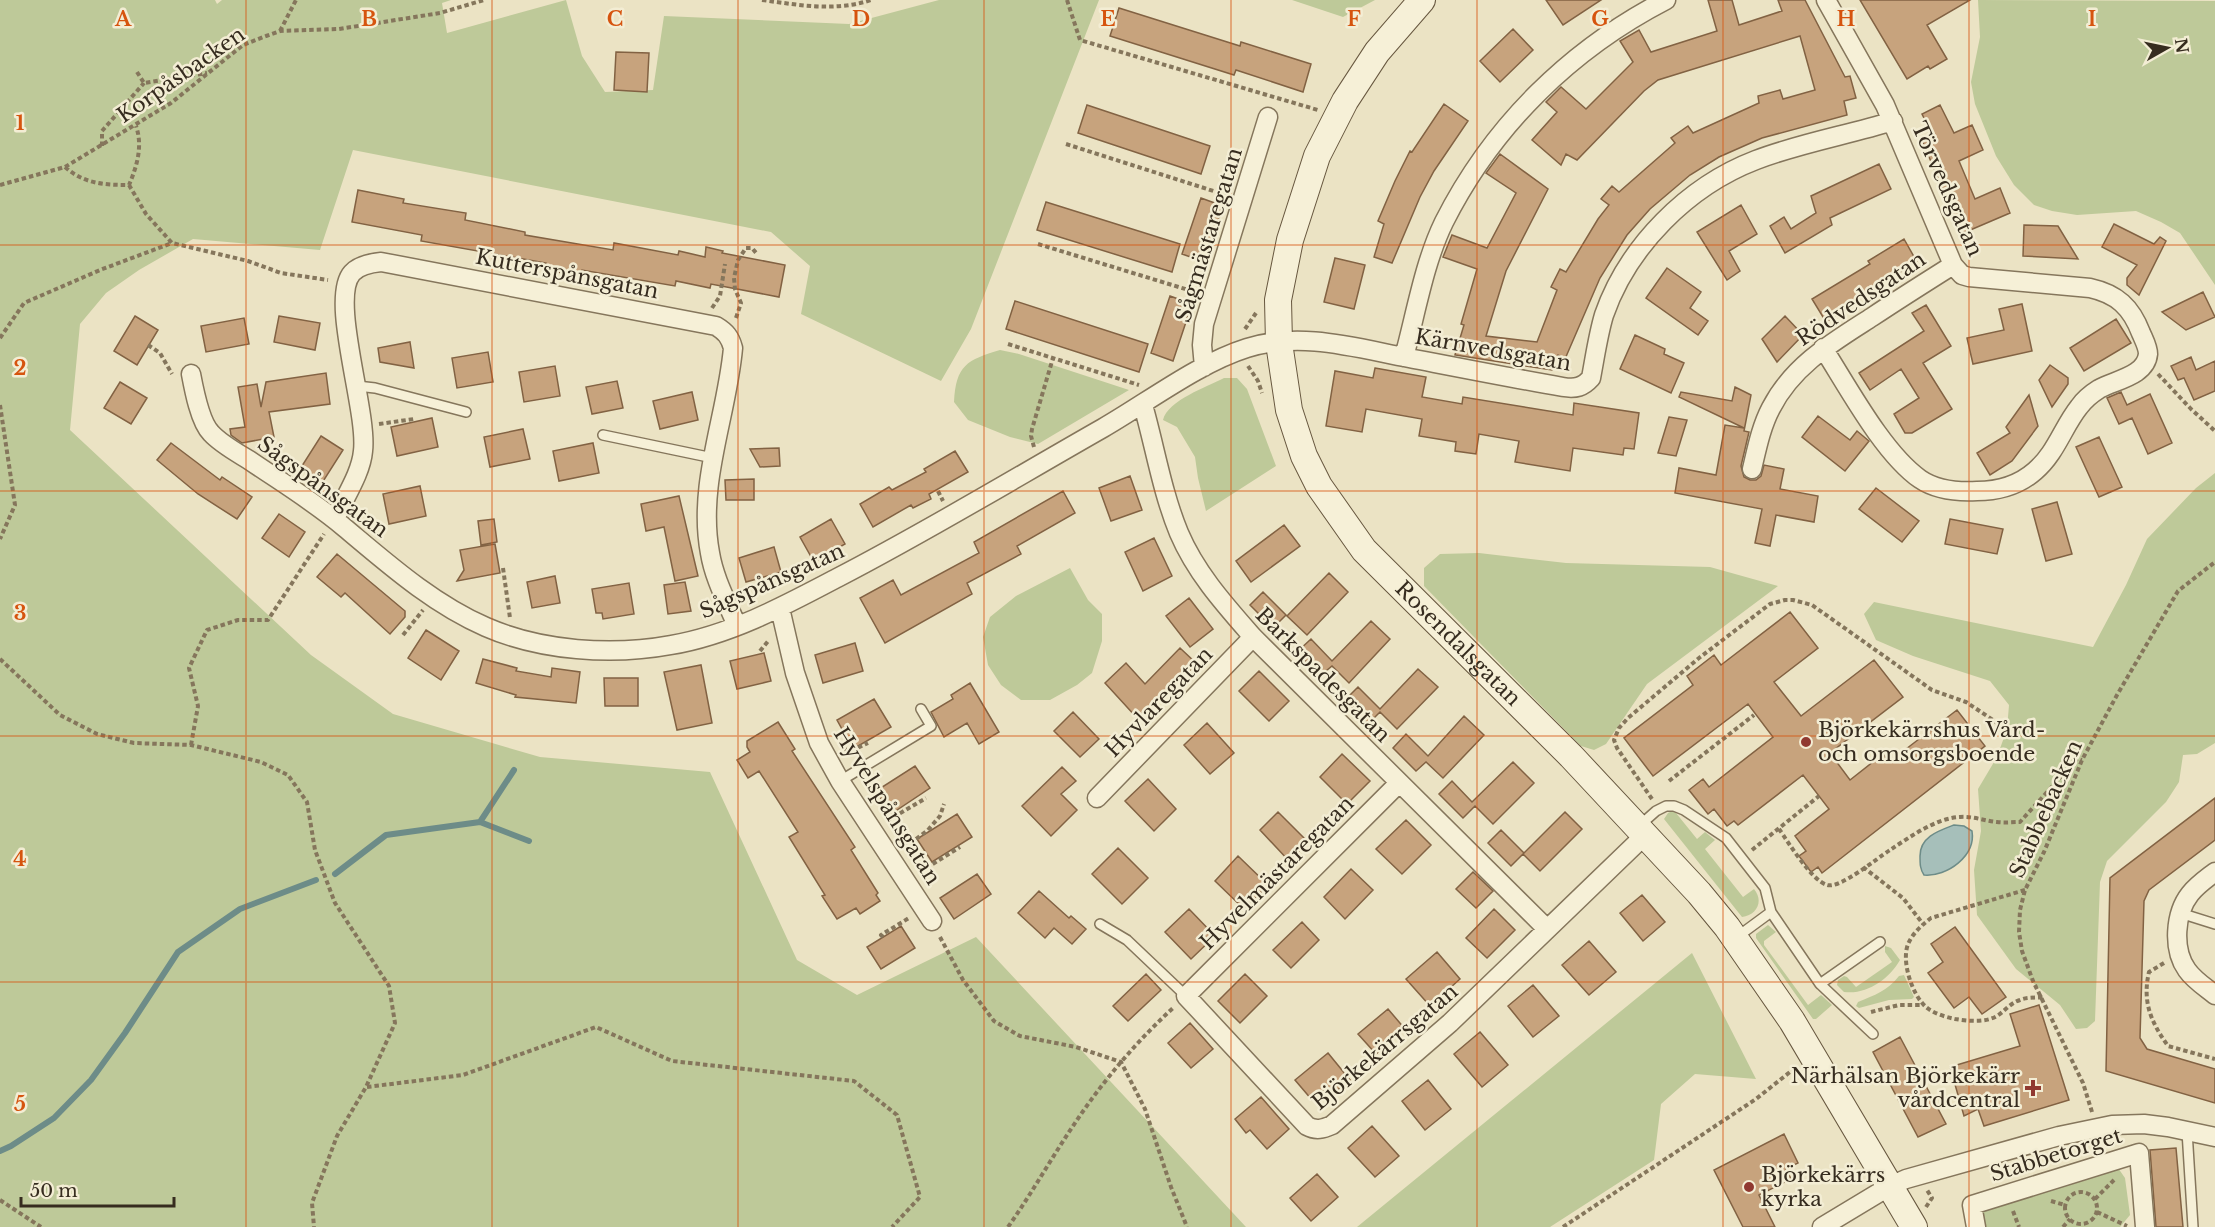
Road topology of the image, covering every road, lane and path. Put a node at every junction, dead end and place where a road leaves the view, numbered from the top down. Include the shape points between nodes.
1 (296, 0) edge
2 (484, 0) edge
3 (762, 0) edge
4 (840, 0) edge
5 (871, 0) edge
6 (1067, 0) edge
7 (1422, 0) edge
8 (1666, 0) edge
9 (1826, 0) edge
10 (842, 7) junction
11 (280, 31) junction
12 (137, 72) dead end
13 (208, 73) junction
14 (144, 83) junction
15 (1324, 111) dead end
16 (1268, 117) dead end
17 (1893, 121) junction
18 (136, 126) junction
19 (1066, 144) dead end
20 (102, 146) junction
21 (65, 167) junction
22 (0, 185) edge
23 (129, 185) junction
24 (1242, 200) junction
25 (172, 243) junction
26 (1038, 244) dead end
27 (757, 254) dead end
28 (725, 264) dead end
29 (1953, 265) junction
30 (347, 282) junction
31 (1212, 297) junction
32 (1260, 309) dead end
33 (705, 324) junction
34 (0, 338) edge
35 (731, 339) junction
36 (1279, 343) junction
37 (1008, 344) dead end
38 (148, 345) dead end
39 (1246, 348) junction
40 (1823, 348) junction
41 (1404, 357) junction
42 (1053, 358) junction
43 (2145, 365) junction
44 (1204, 366) junction
45 (192, 379) joint
46 (357, 386) junction
47 (1162, 393) junction
48 (1264, 401) dead end
49 (0, 405) edge
50 (1143, 405) junction
51 (466, 412) dead end
52 (414, 419) dead end
53 (363, 426) junction
54 (2215, 431) edge
55 (603, 435) dead end
56 (713, 458) junction
57 (1042, 463) junction
58 (1752, 469) dead end
59 (335, 519) junction
60 (0, 539) edge
61 (2215, 562) edge
62 (503, 568) dead end
63 (434, 597) junction
64 (780, 608) junction
65 (737, 626) junction
66 (403, 635) dead end
67 (512, 635) junction
68 (1253, 637) junction
69 (0, 659) edge
70 (921, 709) dead end
71 (1754, 716) dead end
72 (2001, 726) dead end
73 (191, 745) junction
74 (2082, 760) junction
75 (840, 781) junction
76 (1669, 781) dead end
77 (1399, 783) junction
78 (1819, 796) dead end
79 (926, 798) dead end
80 (1097, 798) dead end
81 (944, 804) dead end
82 (1659, 809) junction
83 (1779, 829) junction
84 (872, 830) junction
85 (1641, 832) junction
86 (960, 847) dead end
87 (890, 857) junction
88 (1742, 858) junction
89 (1863, 867) junction
90 (2215, 872) edge
91 (906, 881) junction
92 (2025, 890) junction
93 (1772, 912) junction
94 (2180, 913) junction
95 (928, 915) junction
96 (1100, 924) dead end
97 (1923, 924) junction
98 (2215, 924) edge
99 (1547, 929) junction
100 (883, 937) dead end
101 (1735, 939) junction
102 (1880, 942) dead end
103 (2180, 954) junction
104 (1820, 984) junction
105 (2215, 995) edge
106 (1186, 996) junction
107 (2043, 997) junction
108 (1923, 1005) junction
109 (1857, 1018) junction
110 (1873, 1034) dead end
111 (2215, 1059) edge
112 (1120, 1062) junction
113 (1803, 1075) dead end
114 (366, 1087) junction
115 (2096, 1128) junction
116 (2187, 1130) junction
117 (2215, 1137) edge
118 (1890, 1186) junction
119 (0, 1200) edge
120 (2097, 1212) junction
121 (2070, 1219) junction
122 (41, 1227) edge
123 (314, 1227) edge
124 (892, 1227) edge
125 (1008, 1227) edge
126 (1187, 1227) edge
127 (1563, 1227) edge
128 (1822, 1227) edge
129 (1914, 1227) edge
130 (1976, 1227) edge
131 (2062, 1227) edge
132 (2129, 1227) edge
133 (2145, 1227) edge
134 (2193, 1227) edge

1 - 11 path
2 - 11 path, Korpåsbacken via 440,12 339,29
3 - 10 path
4 - 10 path
5 - 10 path
6 - 15 path via 1080,39
7 - 36 street, Rosendalsgatan via 1354,85 1317,156 1283,267 1278,300
8 - 41 street via 1616,29 1562,68 1493,145 1444,222
9 - 17 street, Törvedsgatan
11 - 13 path, Korpåsbacken via 243,45
12 - 14 path
13 - 14 path
13 - 18 path, Korpåsbacken
14 - 20 path via 102,131
16 - 24 street, Sågmästaregatan
17 - 29 street, Törvedsgatan
17 - 41 street, Kärnvedsgatan via 1757,160 1730,172 1680,206 1657,228 1616,287 1604,317 1591,378 1584,385 1574,389
18 - 20 path, Korpåsbacken
18 - 23 path via 138,161
19 - 24 path
20 - 21 path, Korpåsbacken
21 - 22 path, Korpåsbacken
21 - 23 path via 87,181
23 - 25 path
24 - 31 street, Sågmästaregatan
25 - 30 path via 281,273
25 - 34 path via 24,303
26 - 31 path
27 - 35 path via 753,248 746,248 738,261 734,284 741,303
28 - 33 path via 720,296
29 - 40 street, Rödvedsgatan
29 - 43 street, Törvedsgatan via 1969,277 2090,288 2116,297 2138,323 2148,348
30 - 33 street, Kutterspånsgatan via 358,268 381,262
30 - 46 street via 344,307
31 - 44 street, Sågmästaregatan via 1204,324
32 - 39 path via 1245,328
33 - 35 street, Kutterspånsgatan via 725,331
35 - 56 street via 731,363
36 - 39 street, Sågspånsgatan
36 - 41 street, Kärnvedsgatan via 1343,344
36 - 85 street, Rosendalsgatan via 1294,428 1319,486 1340,518 1364,550 1551,736
37 - 42 path
38 - 45 path via 160,353 176,381
39 - 44 street, Sågspånsgatan
39 - 48 path via 1248,368 1258,381
40 - 43 street via 1899,460 1920,479 1935,486 1971,491 2005,488 2035,471 2090,396
40 - 58 street, Rödvedsgatan via 1782,389 1762,430
42 - 47 path
42 - 57 path via 1031,436
43 - 54 path
44 - 47 street, Sågspånsgatan
45 - 59 street, Sågspånsgatan via 208,432
46 - 51 lane
46 - 53 street
47 - 50 street, Sågspånsgatan
49 - 60 path via 15,505
50 - 57 street, Sågspånsgatan
50 - 68 street, Barkspadesgatan via 1180,534 1203,576
52 - 53 path
53 - 59 street via 362,458
55 - 56 lane
56 - 65 street via 707,536 716,575
57 - 64 street, Sågspånsgatan via 882,555
59 - 63 street, Sågspånsgatan
59 - 73 path via 268,620 238,620 207,630 189,668 198,706
61 - 74 path, Stabbebacken via 2178,591
62 - 67 path
63 - 66 path
63 - 67 street, Sågspånsgatan via 487,627
64 - 65 street, Sågspånsgatan
64 - 75 street, Hyvelspånsgatan via 805,706
65 - 67 street, Sågspånsgatan via 670,646 637,649 567,647
68 - 77 street, Barkspadesgatan
68 - 80 street, Hyvlaregatan
69 - 73 path via 60,715 97,734 134,743
70 - 75 lane via 931,726
71 - 76 path
72 - 82 path via 1966,702 1926,686 1812,605 1785,600 1770,604 1734,631 1619,728 1614,741 1617,748
73 - 114 path via 261,762 288,775 307,802 315,850 335,903 389,987 395,1023
74 - 89 path via 2077,759 2020,822 1946,819
74 - 92 path, Stabbebacken
75 - 84 street, Hyvelspånsgatan
77 - 99 street, Barkspadesgatan
77 - 106 street, Hyvelmästaregatan
78 - 83 path
79 - 84 path
81 - 87 path via 928,830
82 - 85 lane
82 - 88 lane via 1674,806 1684,810 1726,838
83 - 88 path
83 - 89 path via 1815,878 1828,886 1846,881
84 - 87 street, Hyvelspånsgatan
85 - 99 street, Björkekärrsgatan
85 - 101 street, Rosendalsgatan
86 - 91 path
87 - 91 street, Hyvelspånsgatan
88 - 93 lane via 1765,888
89 - 97 path via 1903,898
90 - 94 street via 2191,892
91 - 95 street, Hyvelspånsgatan
92 - 97 path via 1931,918
92 - 107 path, Stabbebacken via 2020,910 2022,951
93 - 101 lane
93 - 104 lane
94 - 98 lane
94 - 103 street
95 - 100 path via 881,934
95 - 112 path via 963,980 994,1021 1020,1036 1076,1047
96 - 106 lane, Björkekärrsgatan via 1127,940
97 - 108 path via 1908,943 1905,957 1910,980
99 - 106 street, Björkekärrsgatan via 1450,1023 1323,1129 1307,1126
101 - 118 street, Rosendalsgatan via 1792,1022
102 - 104 lane
103 - 105 street via 2192,976
103 - 111 path via 2149,972 2148,1008 2168,1046
104 - 109 lane
106 - 112 path
107 - 108 path via 2019,1000 1986,1020 1954,1019
107 - 115 path, Stabbebacken via 2083,1083
108 - 109 path via 1899,1005
109 - 110 lane
112 - 125 path via 1075,1122
112 - 126 path via 1145,1108
113 - 127 path via 1798,1066 1756,1099
114 - 123 path via 337,1136 312,1203
114 - 124 path via 463,1075 596,1027 672,1061 854,1081 897,1115 920,1197
115 - 116 street via 2144,1124
115 - 118 street
116 - 117 street
116 - 134 lane
118 - 128 street
118 - 129 street, Rosendalsgatan
119 - 122 path
120 - 121 path via 2086,1223
120 - 121 path via 2095,1199 2078,1191 2065,1205
120 - 132 path
121 - 131 path
130 - 133 street, Stabbetorget via 1972,1205 2139,1153

